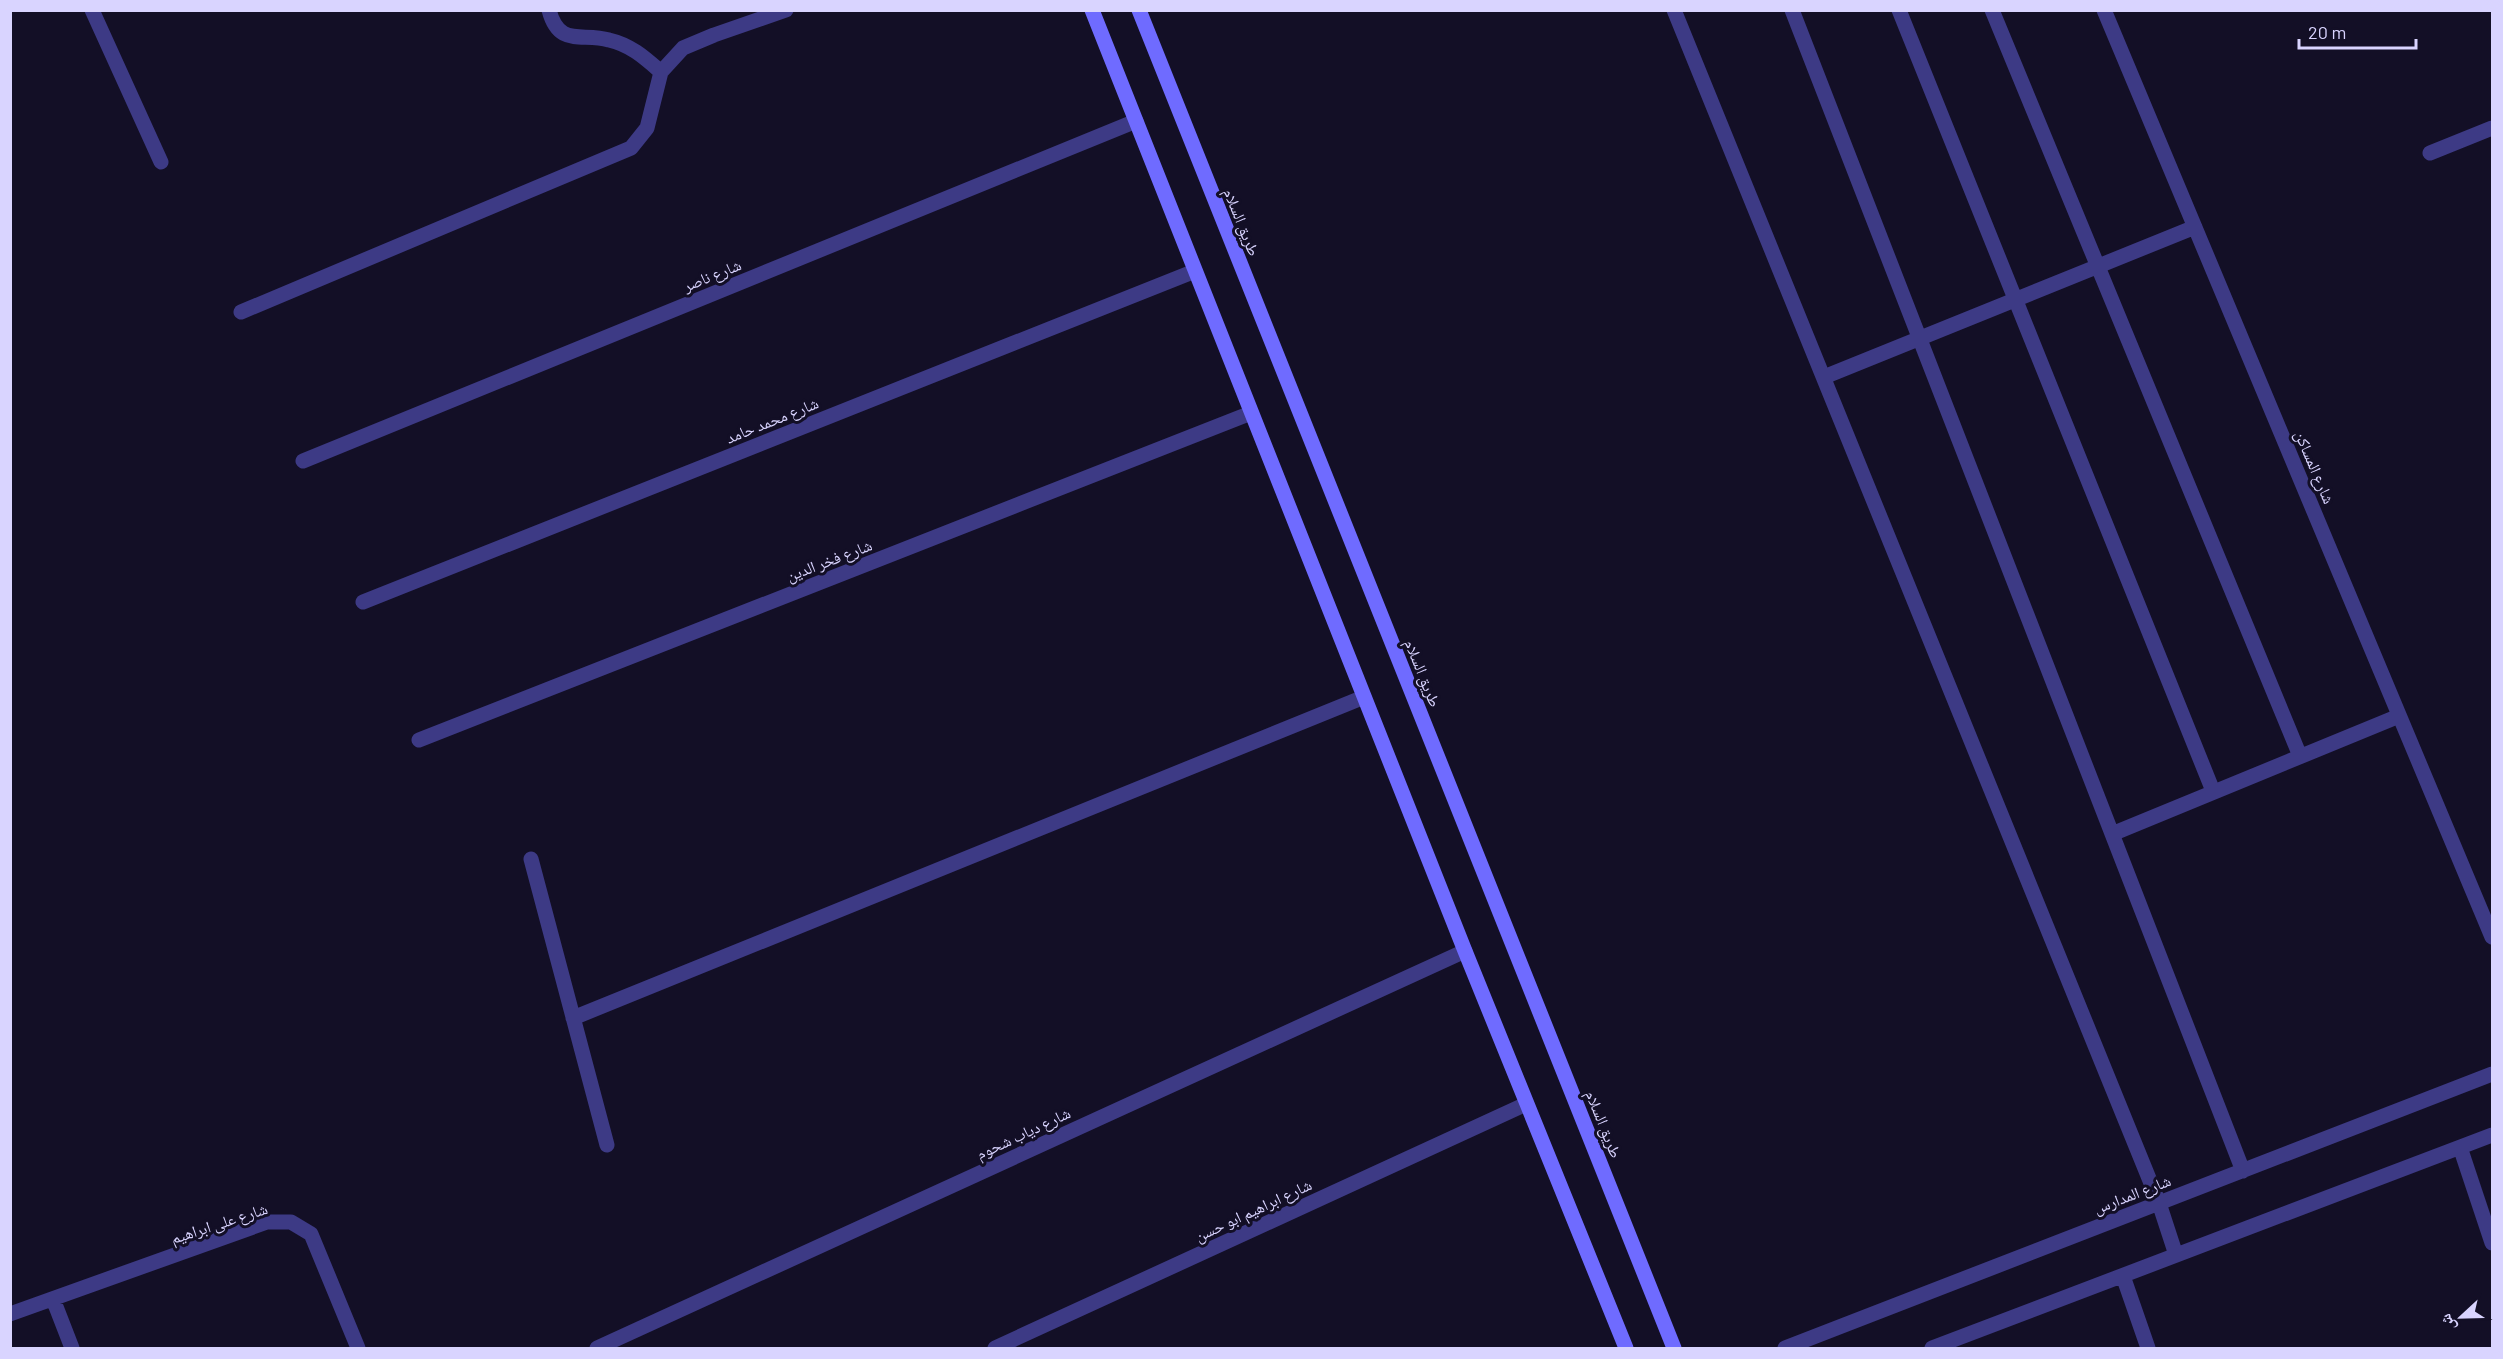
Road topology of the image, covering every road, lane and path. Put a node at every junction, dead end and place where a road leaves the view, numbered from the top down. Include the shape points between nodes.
1 (92, 10) edge
2 (549, 10) edge
3 (786, 10) edge
4 (1092, 10) edge
5 (1138, 10) edge
6 (1674, 10) edge
7 (1792, 10) edge
8 (1899, 10) edge
9 (1992, 10) edge
10 (2104, 10) edge
11 (661, 72) junction
12 (1136, 121) junction
13 (2493, 128) edge
14 (2430, 153) dead end
15 (161, 162) dead end
16 (2195, 227) junction
17 (2097, 266) junction
18 (1195, 271) junction
19 (2015, 300) junction
20 (241, 312) dead end
21 (1920, 339) junction
22 (1824, 377) junction
23 (1251, 413) junction
24 (303, 461) dead end
25 (363, 602) dead end
26 (1364, 697) junction
27 (2399, 716) junction
28 (419, 740) dead end
29 (2300, 756) junction
30 (2213, 792) junction
31 (2112, 834) junction
32 (531, 859) dead end
33 (2493, 937) edge
34 (1465, 951) junction
35 (573, 1018) junction
36 (2493, 1074) edge
37 (1526, 1104) junction
38 (2493, 1135) edge
39 (607, 1145) dead end
40 (2460, 1148) junction
41 (2243, 1171) junction
42 (2159, 1203) junction
43 (2493, 1243) edge
44 (2176, 1256) junction
45 (2123, 1276) junction
46 (53, 1299) junction
47 (10, 1314) edge
48 (72, 1348) edge
49 (358, 1348) edge
50 (597, 1348) edge
51 (995, 1348) edge
52 (1626, 1348) edge
53 (1674, 1348) edge
54 (1785, 1348) edge
55 (1932, 1348) edge
56 (2148, 1348) edge

1 - 15 street
2 - 11 street via 552,24 562,34 608,39 638,51
3 - 11 street via 683,48
4 - 12 main road
5 - 53 main road, طريق السلام
6 - 22 street
7 - 21 street
8 - 19 street
9 - 17 street
10 - 16 street, شارع المساكن
11 - 20 street via 647,128 631,148
12 - 18 main road
12 - 24 street, شارع ناصر
13 - 14 street
16 - 17 street
16 - 27 street, شارع المساكن
17 - 19 street
17 - 29 street
18 - 23 main road
18 - 25 street, شارع محمد حامد
19 - 21 street
19 - 30 street
21 - 22 street
21 - 31 street
22 - 42 street
23 - 26 main road
23 - 28 street, شارع فخر الدين
26 - 34 main road
26 - 35 street
27 - 29 street
27 - 33 street, شارع المساكن
29 - 30 street
30 - 31 street
31 - 41 street
32 - 35 street
34 - 37 main road
34 - 50 street, شارع دياب شحوم
35 - 39 street
36 - 41 street, شارع المدارس
37 - 51 street, شارع ابراهيم ابو حسن
37 - 52 main road
38 - 40 street
40 - 43 street
40 - 44 street
41 - 42 street, شارع المدارس
42 - 44 street
42 - 54 street, شارع المدارس
44 - 45 street
45 - 55 street
45 - 56 street
46 - 47 street, شارع على ابراهيم
46 - 48 street
46 - 49 street, شارع على ابراهيم via 267,1222 291,1222 311,1234

